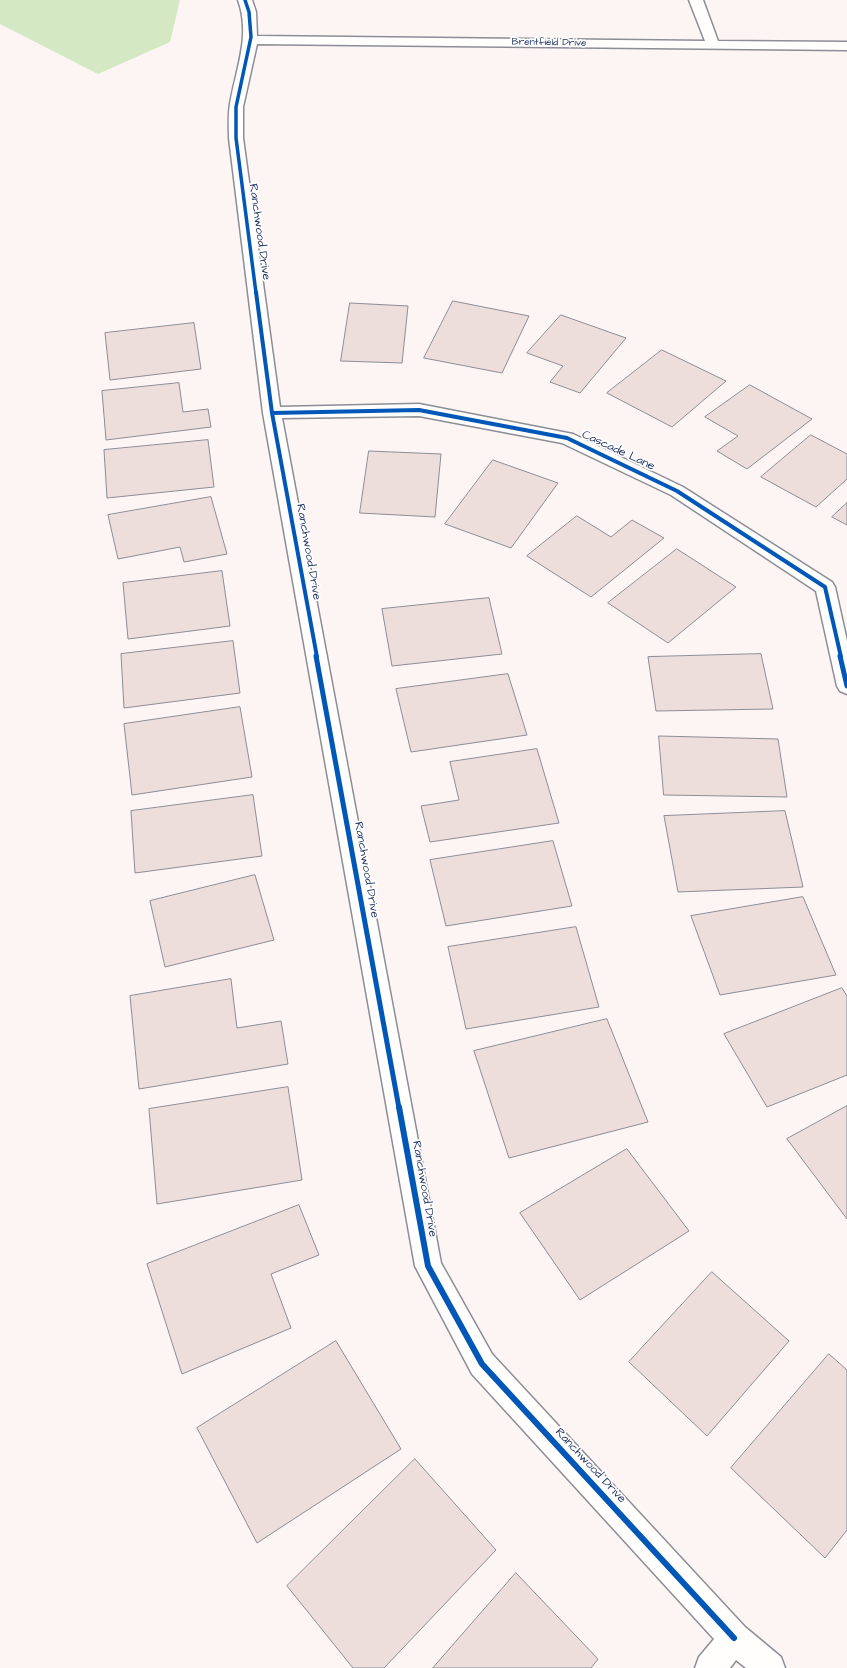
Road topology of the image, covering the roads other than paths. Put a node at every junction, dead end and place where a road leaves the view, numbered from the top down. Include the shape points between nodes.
1 (245, 0) edge
2 (696, 0) edge
3 (250, 40) junction
4 (713, 45) junction
5 (847, 46) edge
6 (272, 412) junction
7 (847, 686) edge
8 (734, 1638) junction
9 (710, 1668) edge
10 (770, 1668) edge

1 - 3 street, Ranchwood Drive via 249,8
2 - 4 street
3 - 4 street, Brentfield Drive
3 - 6 street, Ranchwood Drive via 237,105 236,138
4 - 5 street, Brentfield Drive
6 - 7 street, Cascade Lane via 419,410 566,438 649,477 677,491 826,587
6 - 8 street, Ranchwood Drive via 428,1266 482,1364
8 - 9 street
8 - 10 street, Ranchwood Drive

